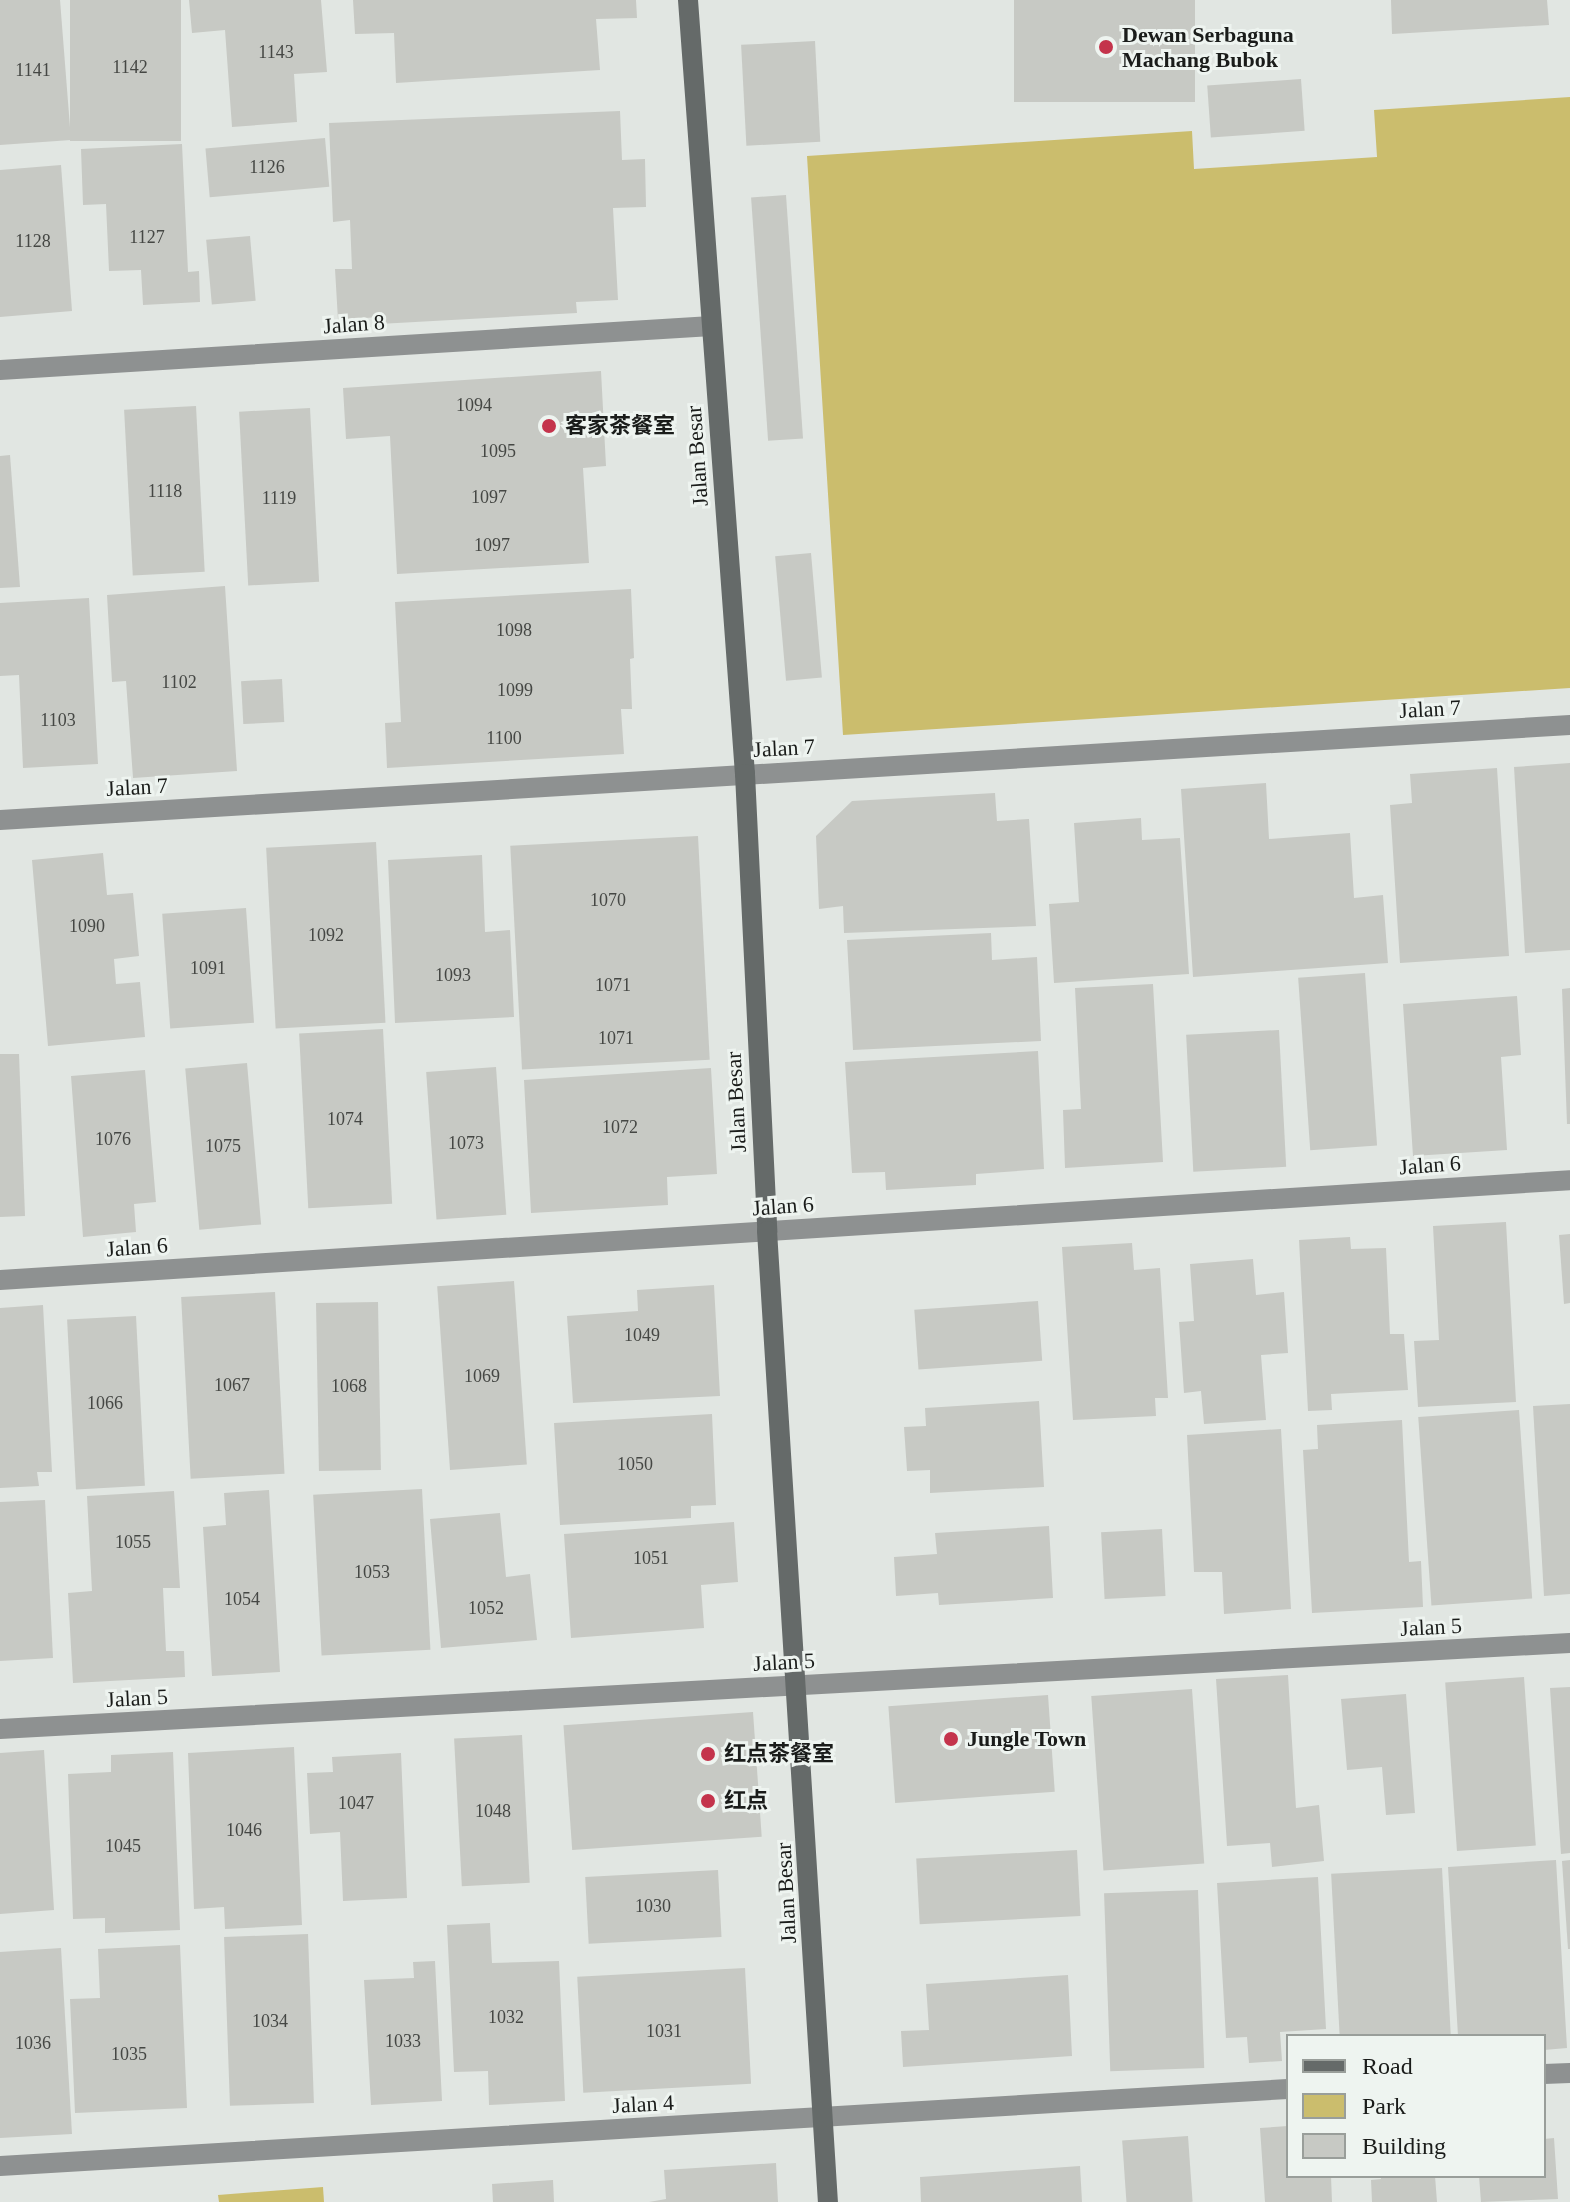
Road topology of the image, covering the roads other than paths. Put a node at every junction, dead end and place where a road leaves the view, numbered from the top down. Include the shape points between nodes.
1 (688, 0) edge
2 (712, 326) junction
3 (0, 370) edge
4 (1570, 725) edge
5 (745, 774) junction
6 (0, 820) edge
7 (1570, 1180) edge
8 (767, 1231) junction
9 (0, 1280) edge
10 (1570, 1643) edge
11 (798, 1685) junction
12 (0, 1729) edge
13 (1570, 2073) edge
14 (1546, 2074) edge
15 (1286, 2089) edge
16 (823, 2117) junction
17 (0, 2166) edge
18 (828, 2202) edge

1 - 2 main road, Jalan Besar
2 - 3 street, Jalan 8
2 - 5 main road, Jalan Besar
4 - 5 street, Jalan 7
5 - 6 street, Jalan 7
5 - 8 main road, Jalan Besar
7 - 8 street, Jalan 6
8 - 9 street, Jalan 6
8 - 11 main road, Jalan Besar
10 - 11 street, Jalan 5
11 - 12 street, Jalan 5
11 - 16 main road, Jalan Besar
13 - 14 street
15 - 16 street, Jalan 4
16 - 17 street, Jalan 4
16 - 18 main road, Jalan Besar

